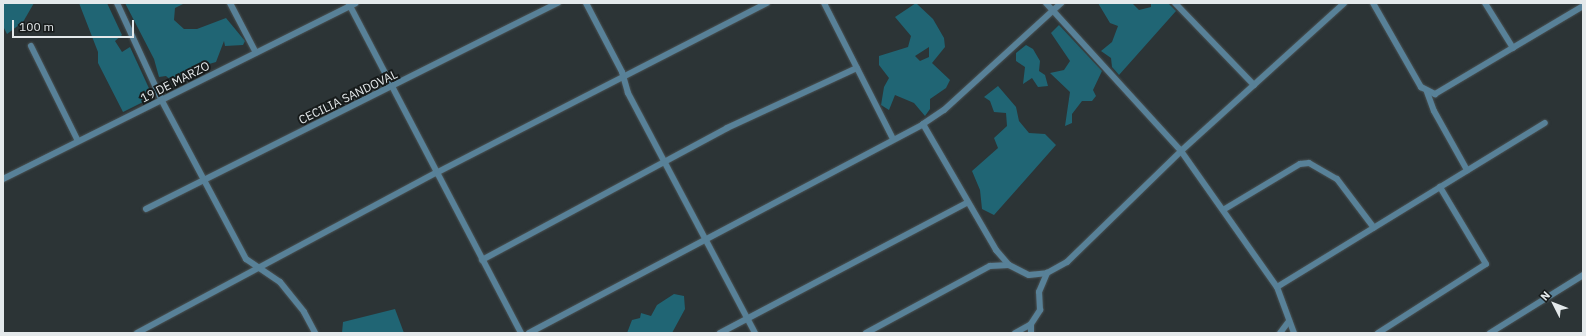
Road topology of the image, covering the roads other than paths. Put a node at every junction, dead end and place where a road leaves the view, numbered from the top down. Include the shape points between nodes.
1 (117, 3) edge
2 (230, 3) edge
3 (356, 3) edge
4 (558, 3) edge
5 (586, 3) edge
6 (767, 3) edge
7 (824, 3) edge
8 (1046, 3) edge
9 (1061, 3) edge
10 (1175, 3) edge
11 (1344, 3) edge
12 (1373, 3) edge
13 (1485, 3) edge
14 (349, 5) edge
15 (1583, 6) edge
16 (1053, 11) junction
17 (31, 46) dead end
18 (1513, 48) junction
19 (256, 53) junction
20 (857, 68) junction
21 (623, 76) junction
22 (1254, 85) junction
23 (390, 89) junction
24 (1427, 92) junction
25 (162, 101) junction
26 (1545, 123) dead end
27 (923, 124) junction
28 (893, 140) junction
29 (78, 141) junction
30 (1180, 151) junction
31 (664, 161) junction
32 (1467, 170) junction
33 (436, 173) junction
34 (3, 178) edge
35 (204, 178) junction
36 (1440, 187) junction
37 (968, 202) junction
38 (146, 209) dead end
39 (1223, 210) junction
40 (1374, 228) junction
41 (706, 238) junction
42 (482, 260) junction
43 (1009, 265) junction
44 (259, 268) junction
45 (1047, 273) junction
46 (1583, 275) edge
47 (1277, 287) junction
48 (747, 318) junction
49 (1289, 321) junction
50 (1031, 324) junction
51 (136, 333) edge
52 (316, 333) edge
53 (521, 333) edge
54 (529, 333) edge
55 (720, 333) edge
56 (755, 333) edge
57 (866, 333) edge
58 (1015, 333) edge
59 (1031, 333) edge
60 (1280, 333) edge
61 (1294, 333) edge
62 (1378, 333) edge
63 (1490, 333) edge

1 - 25 street
2 - 19 street
3 - 14 street, 19 DE MARZO
4 - 23 street, CECILIA SANDOVAL
5 - 21 street
6 - 21 street
7 - 20 street
8 - 16 street
9 - 16 street
10 - 22 street
11 - 22 street
12 - 24 street
13 - 18 street
14 - 19 street, 19 DE MARZO
14 - 23 street
15 - 18 street
16 - 27 street via 944,110
16 - 30 street
17 - 29 street
18 - 24 street via 1435,94
19 - 25 street, 19 DE MARZO
20 - 28 street
20 - 31 street
21 - 31 street via 628,93
21 - 33 street
22 - 30 street
23 - 33 street
23 - 35 street, CECILIA SANDOVAL
24 - 32 street via 1434,111
25 - 29 street, 19 DE MARZO
25 - 35 street
26 - 32 street
27 - 28 street
27 - 37 street
28 - 41 street
29 - 34 street, 19 DE MARZO
30 - 39 street
30 - 45 street via 1067,262
31 - 41 street
31 - 42 street
32 - 36 street
33 - 42 street
33 - 44 street
35 - 38 street, CECILIA SANDOVAL
35 - 44 street via 246,259
36 - 40 street
36 - 62 street via 1486,264
37 - 43 street
37 - 48 street
39 - 40 street via 1300,164 1309,163 1337,179
39 - 47 street
40 - 47 street
41 - 48 street
41 - 54 street
42 - 53 street
43 - 45 street via 1029,275
43 - 57 street via 990,266
44 - 51 street
44 - 52 street via 280,282 304,312
45 - 50 street via 1038,292 1040,310
46 - 63 street
47 - 49 street
48 - 55 street
48 - 56 street
49 - 60 street
49 - 61 street
50 - 58 street
50 - 59 street

